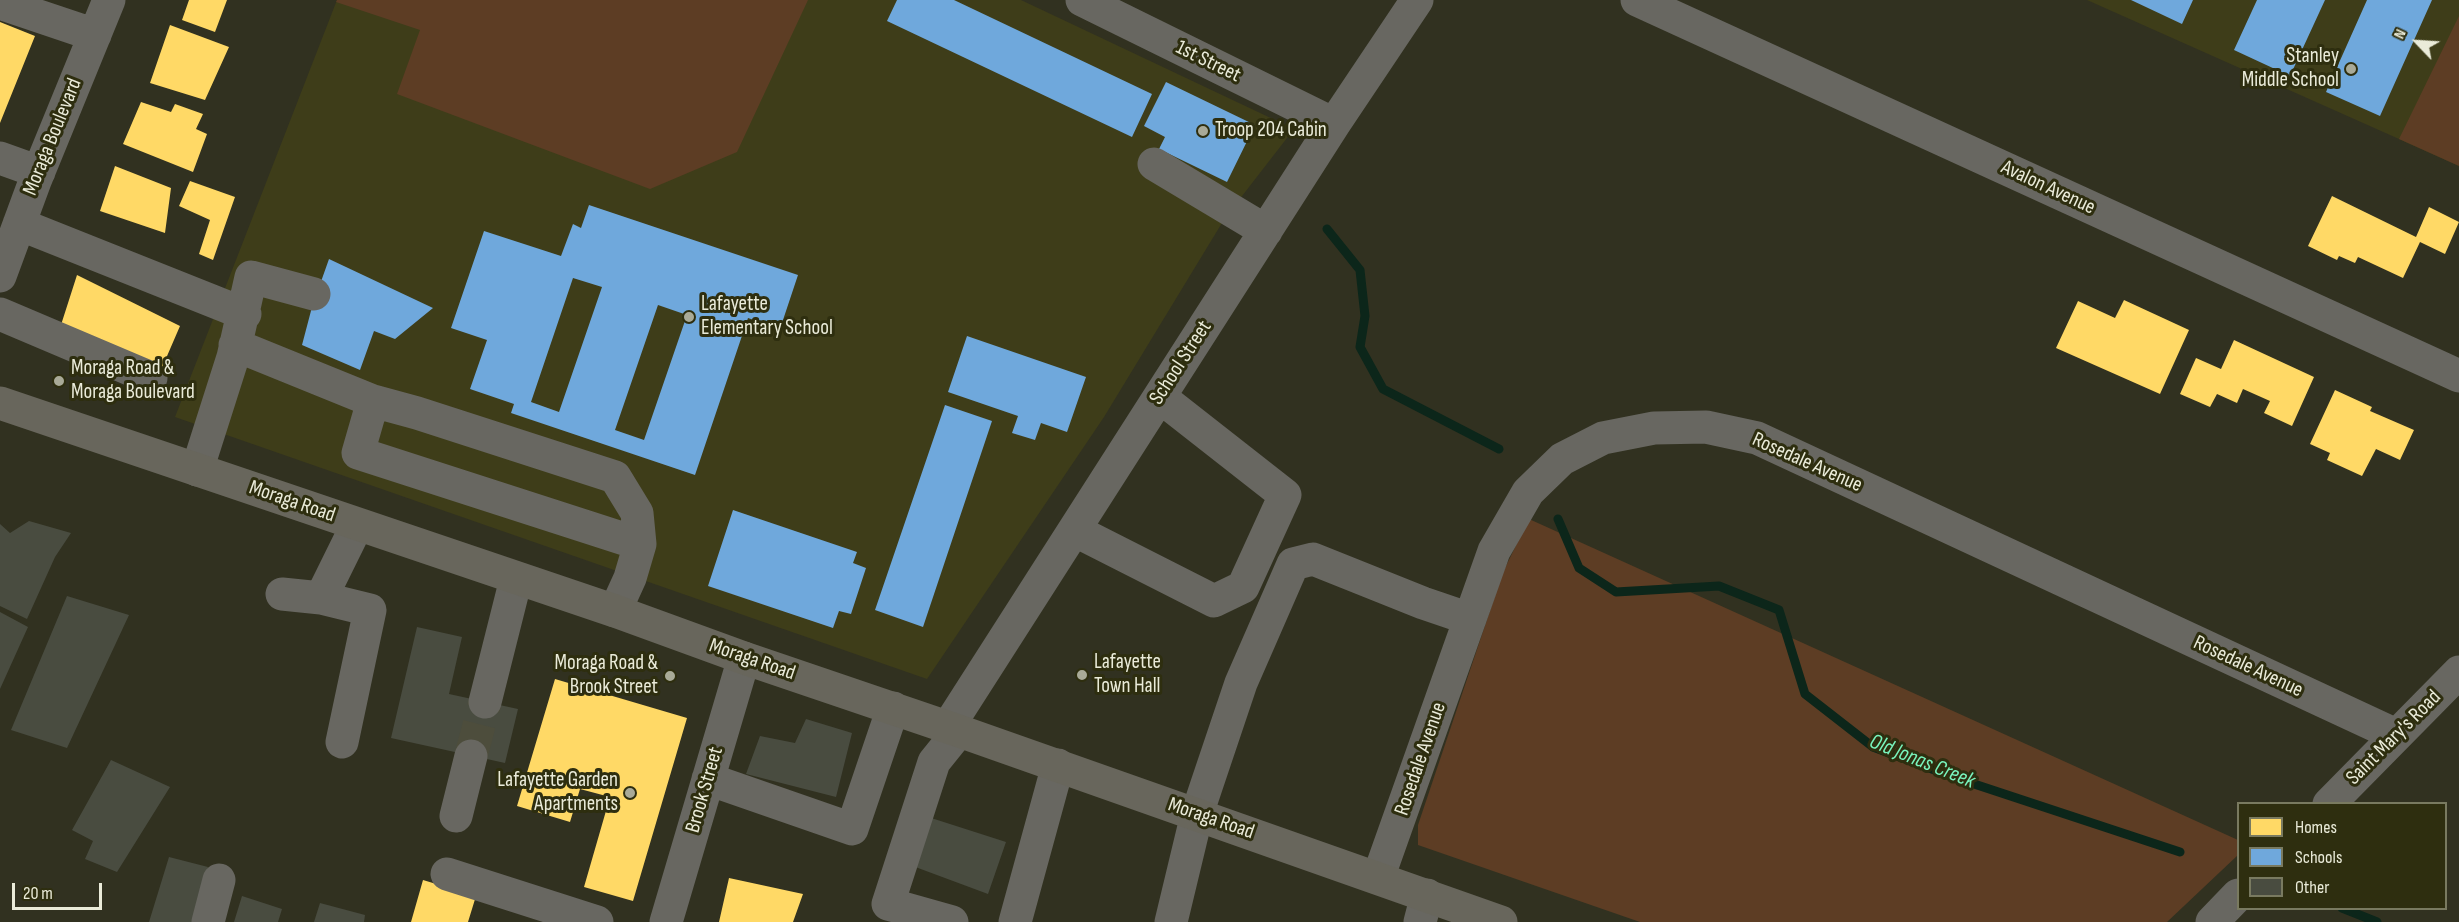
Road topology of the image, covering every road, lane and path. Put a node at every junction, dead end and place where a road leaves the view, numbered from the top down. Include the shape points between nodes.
1 (109, 0) edge
2 (1082, 0) edge
3 (1417, 0) edge
4 (1637, 0) edge
5 (0, 3) edge
6 (95, 34) junction
7 (1334, 124) junction
8 (0, 158) edge
9 (1154, 164) dead end
10 (39, 172) junction
11 (19, 225) junction
12 (1266, 231) junction
13 (0, 276) edge
14 (314, 294) dead end
15 (0, 314) edge
16 (245, 314) junction
17 (235, 345) junction
18 (2459, 376) edge
19 (151, 378) dead end
20 (1160, 397) junction
21 (373, 402) junction
22 (0, 403) edge
23 (197, 470) junction
24 (357, 525) junction
25 (1074, 530) junction
26 (640, 544) junction
27 (516, 579) junction
28 (282, 594) dead end
29 (321, 598) junction
30 (615, 611) junction
31 (1470, 619) junction
32 (744, 658) junction
33 (2459, 672) edge
34 (485, 702) tunnel mouth
35 (893, 708) junction
36 (954, 729) junction
37 (2396, 735) junction
38 (342, 742) dead end
39 (471, 756) tunnel mouth
40 (1058, 765) junction
41 (708, 779) junction
42 (2331, 802) edge
43 (1197, 814) junction
44 (456, 816) dead end
45 (447, 874) dead end
46 (1378, 878) junction
47 (219, 880) dead end
48 (2237, 896) edge
49 (1423, 909) edge
50 (208, 922) edge
51 (597, 922) edge
52 (666, 922) edge
53 (952, 922) edge
54 (1015, 922) edge
55 (1172, 922) edge
56 (1501, 922) edge
57 (2212, 922) edge

1 - 6 street, Moraga Boulevard
2 - 7 street, 1st Street
3 - 7 street, School Street
4 - 18 street, Avalon Avenue
5 - 6 street
6 - 10 street, Moraga Boulevard
7 - 12 street, School Street
8 - 10 street
9 - 12 street
10 - 11 street, Moraga Boulevard
11 - 13 street, Moraga Boulevard
11 - 16 street
12 - 20 street, School Street
14 - 16 street via 251,277
15 - 19 street
16 - 17 street
17 - 21 street
17 - 23 street
20 - 25 street, School Street
20 - 25 street via 1286,495 1243,587 1214,601
21 - 26 street via 417,412 615,477 637,513
21 - 26 street via 358,453
22 - 23 main road, Moraga Road
23 - 24 main road, Moraga Road
24 - 27 main road, Moraga Road
24 - 29 street
25 - 36 street, School Street
26 - 30 street
27 - 30 main road, Moraga Road
27 - 34 street
28 - 29 street
29 - 38 street via 370,610
30 - 32 main road, Moraga Road
31 - 37 street, Rosedale Avenue via 1494,551 1528,492 1562,459 1603,438 1654,428 1706,427 1757,438
31 - 43 street via 1313,559 1293,564 1241,684
31 - 46 street, Rosedale Avenue
32 - 35 main road, Moraga Road
32 - 41 street, Brook Street
33 - 37 street, Saint Mary's Road
35 - 36 main road, Moraga Road
35 - 41 street via 852,829
36 - 40 main road, Moraga Road
36 - 53 street, School Street via 934,762 888,904
37 - 42 street, Saint Mary's Road
39 - 44 street
40 - 43 main road, Moraga Road
40 - 54 street
41 - 52 street, Brook Street
43 - 46 main road, Moraga Road
43 - 55 street
45 - 51 street
46 - 49 main road, Moraga Road
47 - 50 street
48 - 57 street
49 - 56 main road, Moraga Road

